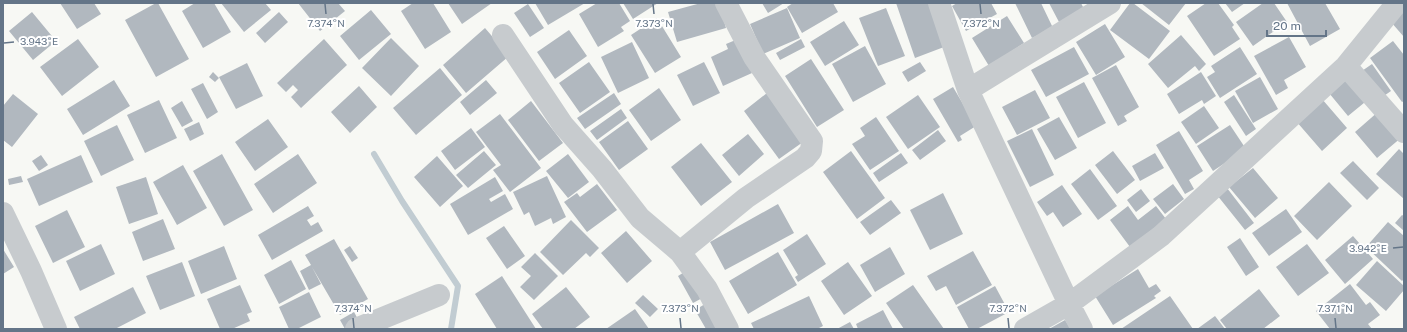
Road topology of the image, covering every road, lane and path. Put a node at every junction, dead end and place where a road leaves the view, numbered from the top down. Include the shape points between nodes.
1 (726, 3) edge
2 (940, 3) edge
3 (1110, 3) edge
4 (1396, 3) edge
5 (503, 35) dead end
6 (1346, 66) junction
7 (968, 90) junction
8 (1404, 132) edge
9 (3, 213) edge
10 (680, 252) junction
11 (439, 295) dead end
12 (1069, 304) junction
13 (56, 329) edge
14 (356, 329) edge
15 (728, 329) edge
16 (1025, 329) edge
17 (1082, 329) edge

1 - 10 street via 754,57 812,140 811,151 805,158 746,198
2 - 7 street
3 - 7 street
4 - 6 street
5 - 10 street via 563,125 640,218
6 - 8 street
6 - 12 street via 1161,236
7 - 12 street
9 - 13 street
10 - 15 street via 707,289
11 - 14 street
12 - 16 street
12 - 17 street

